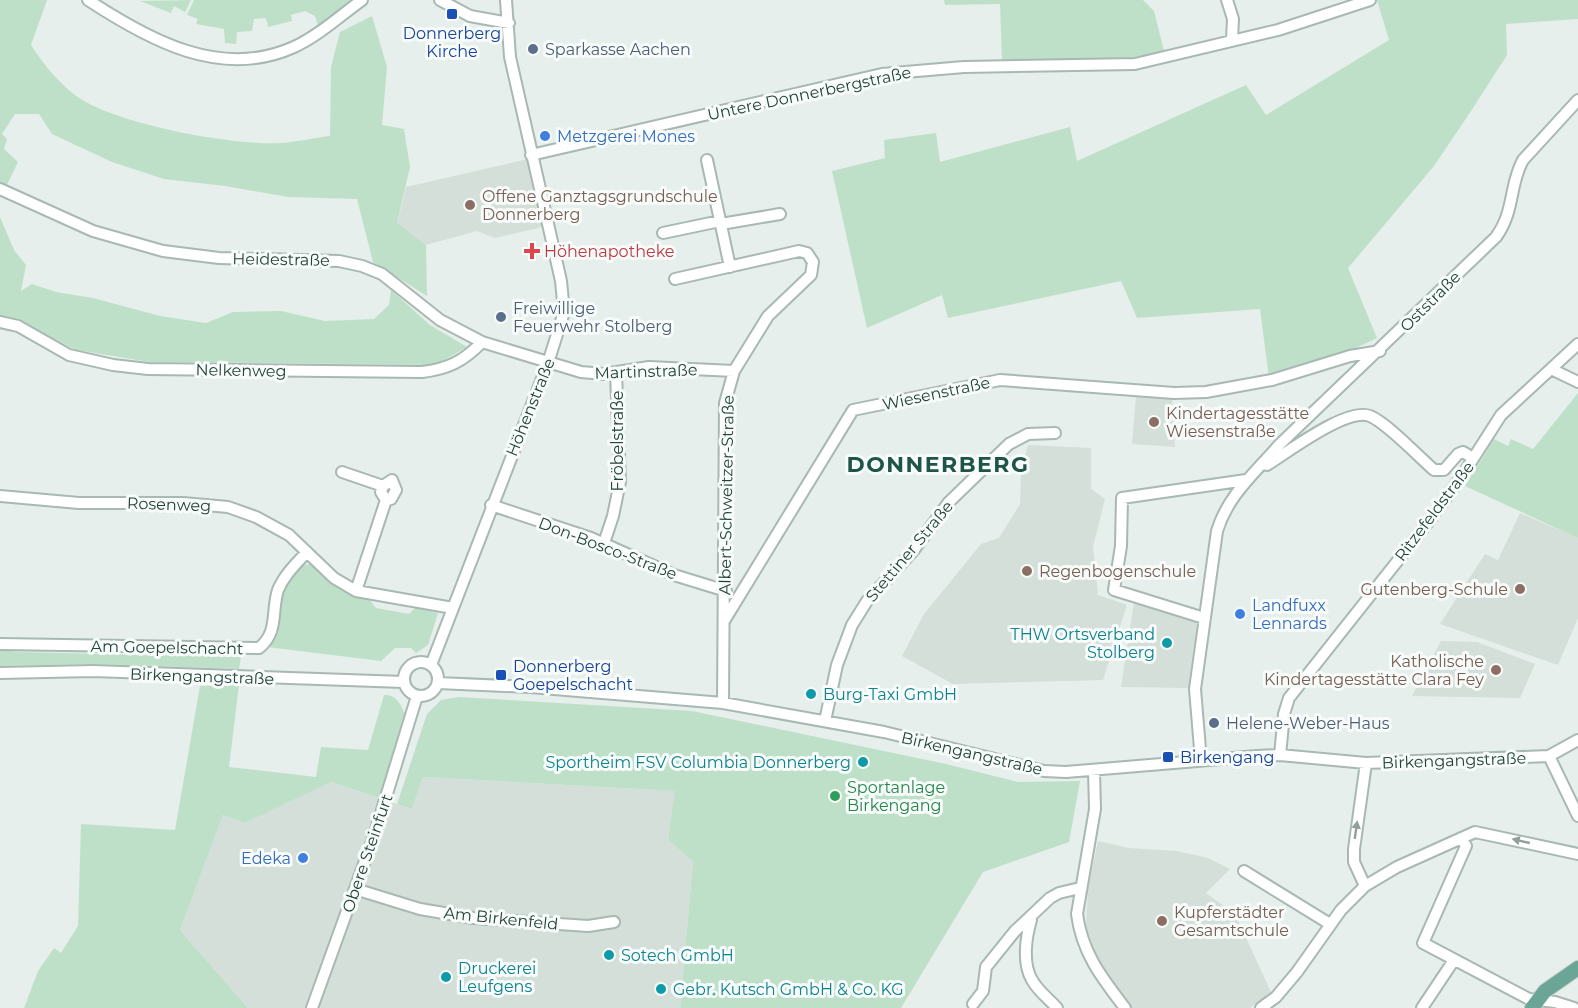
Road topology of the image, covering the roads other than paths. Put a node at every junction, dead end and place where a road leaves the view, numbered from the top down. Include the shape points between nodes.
1 (88, 0) edge
2 (362, 0) edge
3 (440, 0) edge
4 (506, 0) edge
5 (1227, 0) edge
6 (1370, 0) edge
7 (509, 23) junction
8 (1232, 40) junction
9 (1578, 100) edge
10 (531, 155) junction
11 (707, 160) dead end
12 (0, 189) edge
13 (780, 214) dead end
14 (721, 223) junction
15 (663, 233) dead end
16 (730, 267) junction
17 (675, 279) dead end
18 (0, 321) edge
19 (482, 342) junction
20 (1578, 344) edge
21 (1380, 351) junction
22 (548, 363) junction
23 (1551, 369) junction
24 (734, 371) junction
25 (616, 372) junction
26 (1578, 382) edge
27 (1055, 434) dead end
28 (1473, 458) junction
29 (342, 472) dead end
30 (1250, 477) junction
31 (0, 496) edge
32 (491, 505) junction
33 (604, 543) junction
34 (307, 552) junction
35 (356, 591) junction
36 (726, 591) junction
37 (453, 608) junction
38 (1204, 618) junction
39 (724, 621) junction
40 (0, 644) edge
41 (431, 665) junction
42 (0, 673) edge
43 (404, 682) junction
44 (438, 683) junction
45 (417, 696) junction
46 (723, 703) junction
47 (825, 721) junction
48 (1578, 740) edge
49 (1280, 755) junction
50 (1549, 756) junction
51 (1201, 761) junction
52 (1366, 763) junction
53 (1094, 770) junction
54 (1578, 816) edge
55 (1461, 838) junction
56 (1578, 854) edge
57 (1244, 871) dead end
58 (1365, 886) junction
59 (1080, 888) junction
60 (355, 890) junction
61 (1031, 919) junction
62 (614, 922) dead end
63 (1330, 924) junction
64 (1454, 960) junction
65 (1578, 968) edge
66 (973, 1004) dead end
67 (1534, 1004) edge
68 (312, 1008) edge
69 (1057, 1008) edge
70 (1125, 1008) edge
71 (1261, 1008) edge
72 (1422, 1008) edge
73 (1574, 1008) edge

1 - 2 street via 158,40 222,60 248,60 294,47
3 - 7 street via 470,16
4 - 7 street, Höhenstraße
5 - 8 street via 1233,19
6 - 8 street, Untere Donnerbergstraße via 1313,20
7 - 10 street, Höhenstraße via 510,57
8 - 10 street, Untere Donnerbergstraße via 1120,66 964,67 882,74
9 - 21 street, Oststraße via 1523,160 1510,214 1496,237
10 - 22 street, Höhenstraße via 565,299 561,326
11 - 14 street
12 - 19 street, Heidestraße via 93,231 163,251 219,258 339,261 362,266 382,274 440,320
13 - 14 street
14 - 15 street
14 - 16 street
16 - 17 street
16 - 24 street via 799,251 811,257 814,268 806,281 768,316
18 - 19 street, Nelkenweg via 18,326 51,347 84,360 148,369 422,372 445,369
19 - 22 street, Heidestraße
20 - 23 street, Ritzefeldstraße
21 - 30 street, Oststraße
21 - 39 street, Wiesenstraße via 1272,380 1206,392 1000,380 854,410
22 - 25 street, Martinstraße via 592,374
22 - 32 street, Höhenstraße
23 - 26 street
23 - 28 street, Ritzefeldstraße via 1500,415
24 - 25 street, Martinstraße via 649,367
24 - 36 street, Albert-Schweitzer-Straße via 725,403
25 - 33 street, Fröbelstraße via 620,482
27 - 47 street, Stettiner Straße via 1028,434 1009,444 949,501 913,551 867,601 852,624 837,665
28 - 30 street via 1463,452 1444,470 1434,470 1376,419 1360,413 1342,419
28 - 49 street, Ritzefeldstraße via 1426,525 1289,698
29 - 35 street via 383,486 392,480 396,486 394,496 386,500
30 - 38 street, Oststraße via 1226,506 1217,531
30 - 38 street via 1122,498 1114,590
31 - 34 street, Rosenweg via 228,507 275,526
32 - 33 street, Don-Bosco-Straße
32 - 37 street, Höhenstraße
33 - 36 street, Don-Bosco-Straße via 674,575
34 - 35 street, Rosenweg via 334,578
34 - 40 street, Am Goepelschacht via 282,582 272,633 260,648
35 - 37 street, Rosenweg
36 - 39 street, Albert-Schweitzer-Straße
37 - 41 street, Höhenstraße
38 - 51 street, Oststraße via 1195,689
39 - 46 street
41 - 43 street via 412,664
41 - 44 street
42 - 43 street, Birkengangstraße via 93,671
43 - 45 street via 408,691
44 - 45 street via 429,695
44 - 46 street, Birkengangstraße
45 - 60 street, Obere Steinfurt
46 - 47 street, Birkengangstraße
47 - 53 street, Birkengangstraße via 939,744 1020,767 1066,772
48 - 50 street
49 - 51 street, Birkengangstraße
49 - 52 street, Birkengangstraße
50 - 52 street, Birkengangstraße
50 - 54 street, Birkengangstraße
51 - 53 street, Birkengangstraße
58 -> 52 street via 1354,862 1353,849
53 - 59 street via 1095,809
56 -> 55 street via 1484,833
55 - 58 street
55 - 64 street via 1467,846 1422,943
57 - 63 street
58 - 63 street
59 - 61 street via 1050,898
59 - 70 street via 1077,914 1084,946 1094,967
60 - 62 street, Am Birkenfeld via 420,909 473,918 588,926
60 - 68 street, Obere Steinfurt
61 - 66 street via 1015,931 986,967 983,991
61 - 69 street via 1028,969 1032,980
63 - 71 street via 1297,972
64 - 67 street
64 - 72 street
65 - 67 main road via 1545,991
67 - 73 street via 1555,1002

